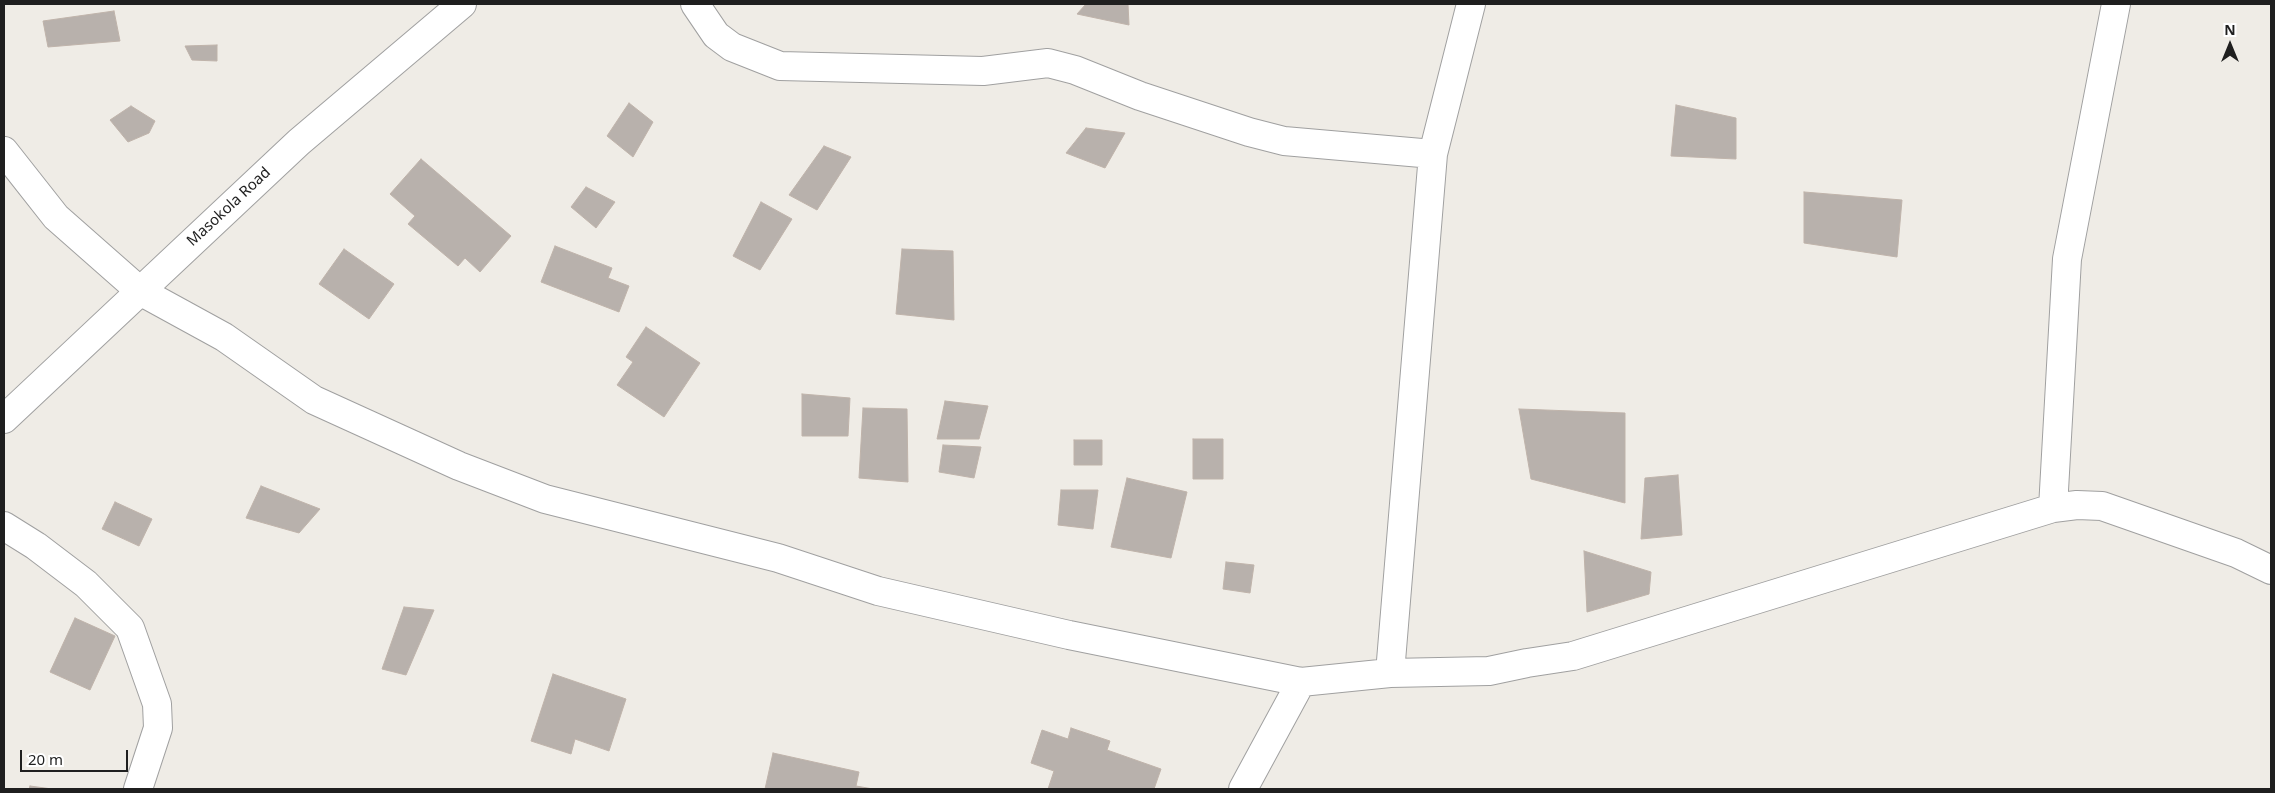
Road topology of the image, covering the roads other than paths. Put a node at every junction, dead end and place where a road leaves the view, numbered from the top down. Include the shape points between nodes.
1 (462, 4) edge
2 (695, 4) edge
3 (1471, 4) edge
4 (2116, 4) edge
5 (4, 151) edge
6 (1433, 154) junction
7 (140, 291) junction
8 (4, 419) edge
9 (2053, 508) junction
10 (4, 526) edge
11 (2271, 570) edge
12 (1390, 673) junction
13 (1301, 682) junction
14 (138, 789) edge
15 (1243, 789) edge

1 - 7 street, Masokola Road via 299,142
2 - 6 street via 716,35 732,47 780,66 983,71 1048,63 1275,139
3 - 6 street
4 - 9 street via 2067,259
5 - 7 street via 56,217
6 - 12 street
7 - 8 street, Masokola Road
7 - 13 street via 224,337 314,400 460,466 545,499 778,558 878,591 1069,635
9 - 11 street via 2102,506 2236,553
9 - 12 street via 1573,656 1489,671
10 - 14 street via 86,584 130,628 157,704 158,728
12 - 13 street
13 - 15 street

